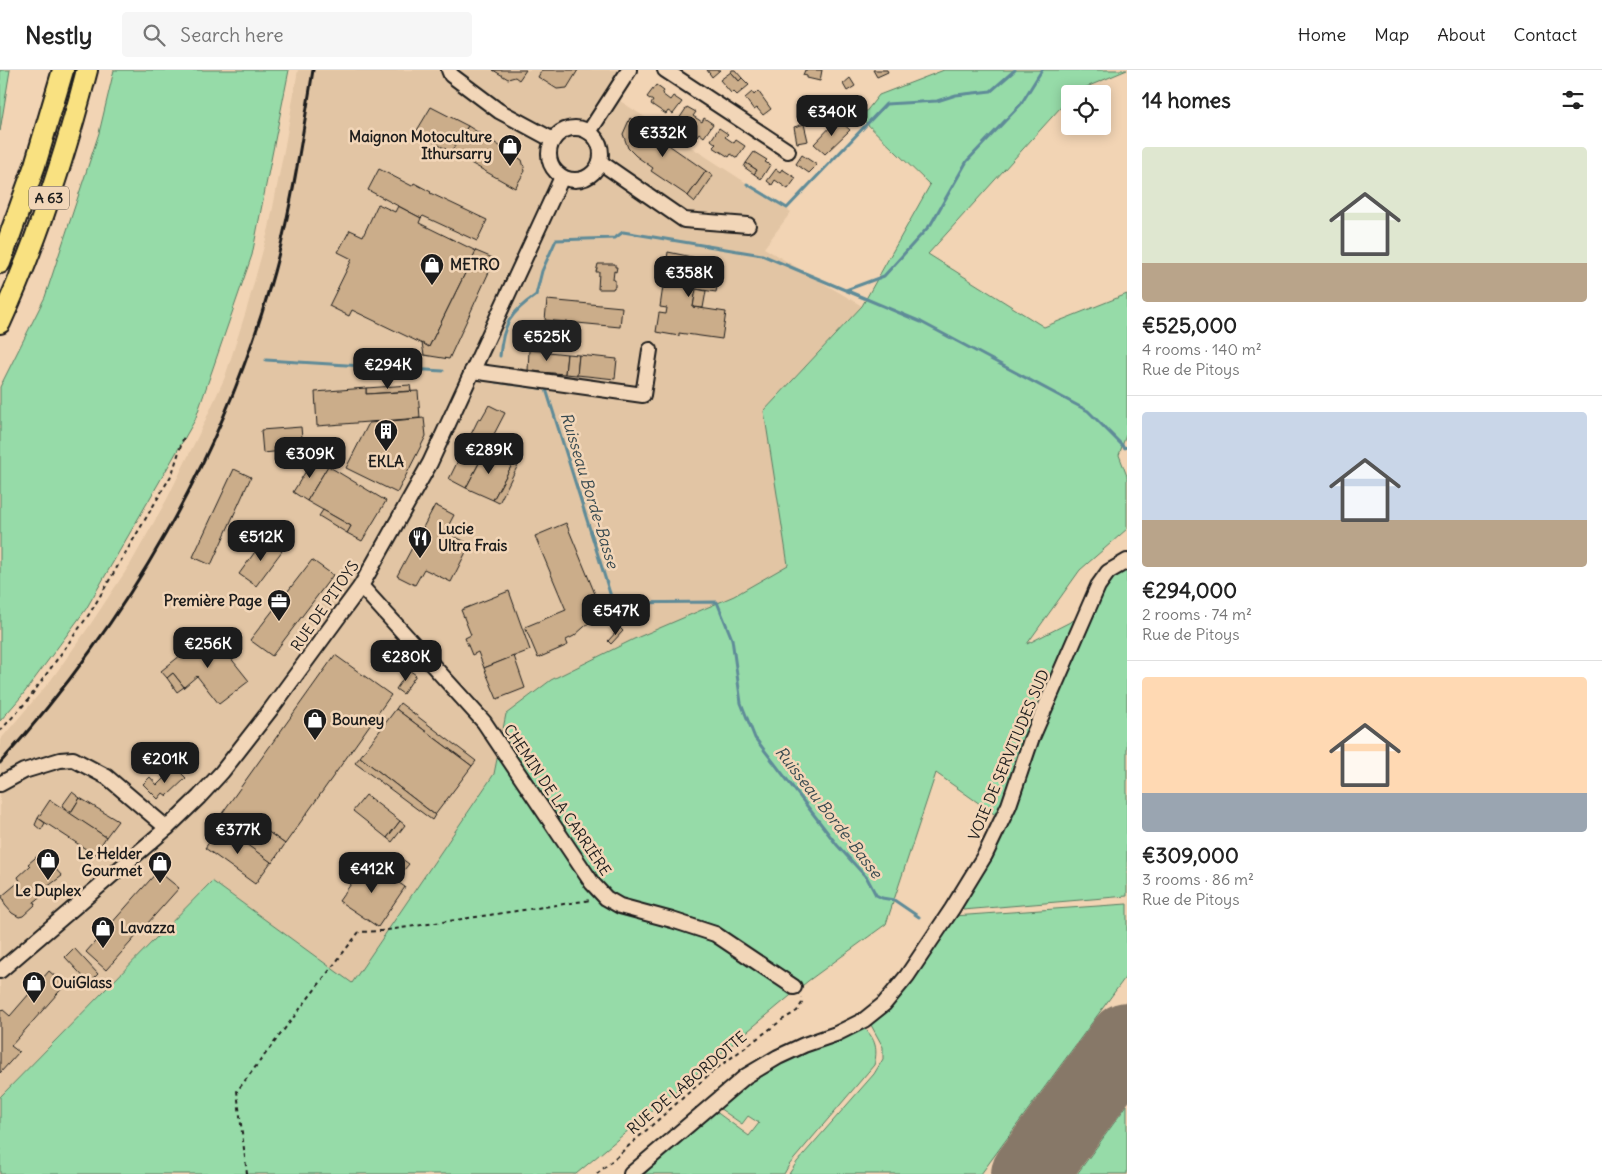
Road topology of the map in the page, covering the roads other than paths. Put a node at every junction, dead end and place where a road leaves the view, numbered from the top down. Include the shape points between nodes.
1 (63, 70) edge
2 (87, 70) edge
3 (449, 70) edge
4 (629, 70) edge
5 (665, 70) edge
6 (589, 132) junction
7 (553, 140) junction
8 (788, 151) dead end
9 (600, 162) junction
10 (562, 177) junction
11 (748, 225) dead end
12 (0, 263) edge
13 (0, 323) edge
14 (650, 350) dead end
15 (472, 371) junction
16 (1127, 562) edge
17 (361, 586) junction
18 (0, 784) edge
19 (167, 828) junction
20 (0, 971) edge
21 (794, 987) road end
22 (631, 1174) edge

1 - 12 highway, A 63 via 35,165
2 - 13 highway, A 63 via 56,179
3 - 7 street via 451,75 499,111
4 - 6 street
5 - 8 street
6 - 7 street via 574,128
6 - 9 street via 600,145
7 - 10 street via 549,156 551,164
9 - 10 street via 591,175 584,178 569,180
9 - 11 street via 684,220
10 - 15 street, RUE DE PITOYS
14 - 15 street via 643,395
15 - 17 street, RUE DE PITOYS via 430,463
16 - 22 street, VOIE DE SERVITUDES SUD via 1108,572 1098,586 1031,740 1009,805 989,846 907,976 884,1004 864,1020 778,1057 746,1076
17 - 19 street, RUE DE PITOYS via 222,772
17 - 21 street, CHEMIN DE LA CARRIÈRE via 484,722 592,883 606,898 620,906 715,934
18 - 19 street via 24,771 73,759 108,777
19 - 20 street, RUE DE PITOYS

